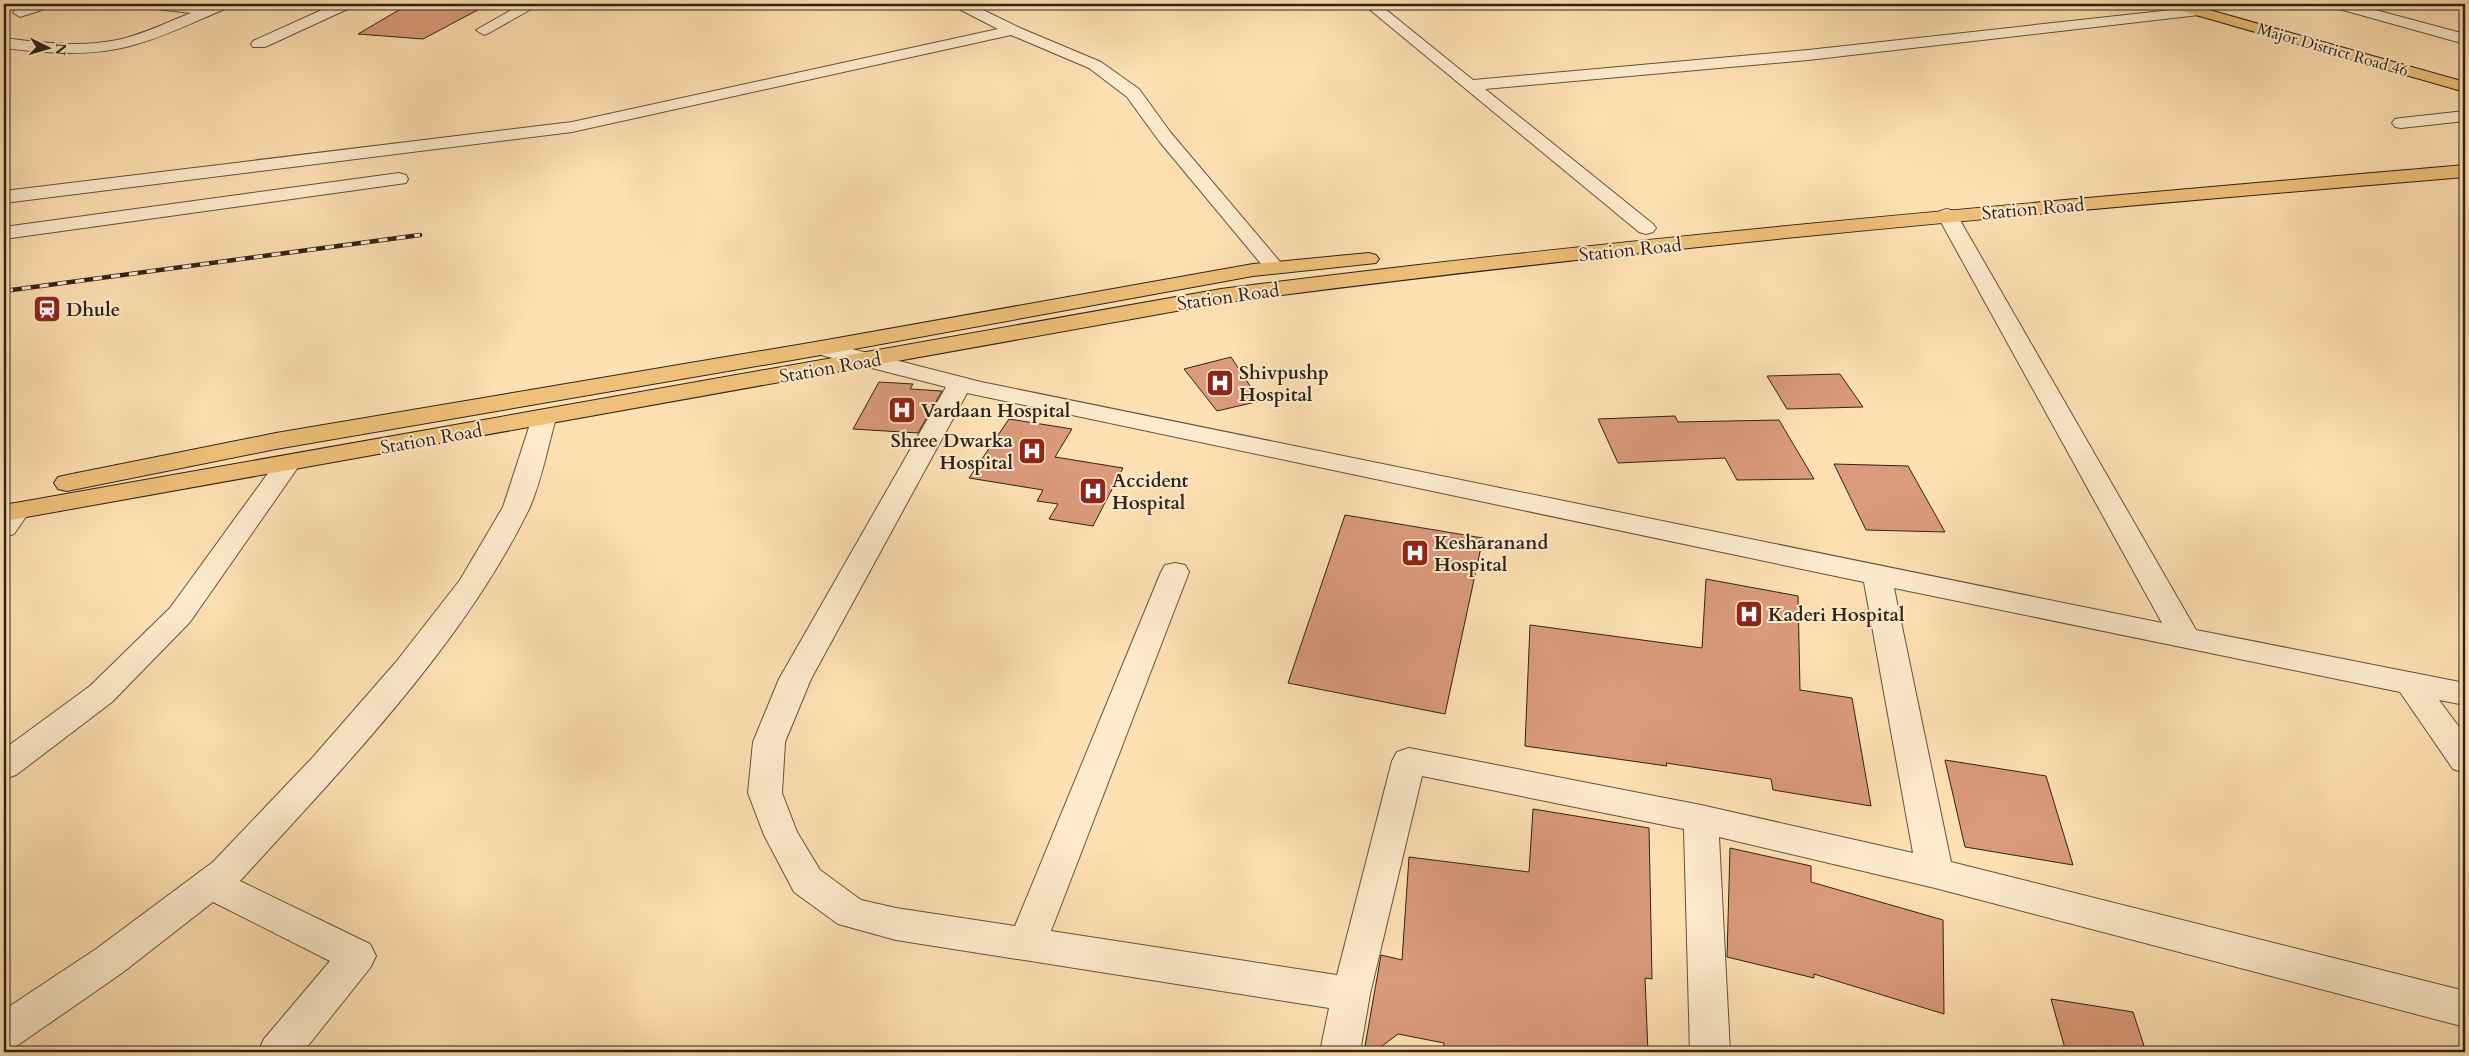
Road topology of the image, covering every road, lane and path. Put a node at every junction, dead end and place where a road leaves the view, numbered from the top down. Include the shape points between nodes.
1 (46, 4) edge
2 (148, 4) edge
3 (225, 4) edge
4 (347, 4) edge
5 (533, 4) edge
6 (960, 4) edge
7 (1370, 4) edge
8 (2173, 4) edge
9 (2336, 4) edge
10 (210, 10) junction
11 (2199, 11) junction
12 (20, 13) dead end
13 (484, 30) dead end
14 (1013, 30) junction
15 (2465, 39) edge
16 (4, 43) edge
17 (259, 44) dead end
18 (1470, 85) junction
19 (2465, 87) edge
20 (2465, 116) edge
21 (2401, 123) dead end
22 (2465, 160) edge
23 (2465, 171) edge
24 (399, 179) dead end
25 (4, 197) edge
26 (1947, 215) junction
27 (1646, 228) junction
28 (4, 234) edge
29 (1274, 267) junction
30 (822, 348) junction
31 (867, 360) junction
32 (959, 385) junction
33 (544, 418) junction
34 (288, 463) junction
35 (7, 512) edge
36 (1175, 572) dead end
37 (1877, 575) junction
38 (2186, 639) junction
39 (2410, 683) junction
40 (2465, 694) edge
41 (2465, 760) edge
42 (4, 766) edge
43 (1701, 819) junction
44 (1935, 873) junction
45 (210, 884) junction
46 (1027, 944) junction
47 (1352, 994) junction
48 (2465, 1009) edge
49 (4, 1032) edge
50 (278, 1052) edge
51 (1340, 1052) edge
52 (1710, 1052) edge

1 - 12 street
2 - 10 street
3 - 10 street
4 - 17 street
5 - 13 street
6 - 14 street
7 - 18 street
8 - 11 main road, Major District Road 46
9 - 15 street
10 - 16 street via 115,45 65,48
11 - 18 street via 1808,55
11 - 19 main road, Major District Road 46
14 - 25 street via 572,127
14 - 29 street via 1095,65 1133,93 1165,137
18 - 27 street
20 - 21 street
22 - 27 main road, Station Road via 2212,177
23 - 26 main road, Station Road
24 - 28 street
26 - 31 main road, Station Road via 1384,275 1221,296
26 - 38 street
27 - 29 main road, Station Road via 1424,254
29 - 30 main road, Station Road
30 - 31 street
30 - 35 main road, Station Road via 296,438
31 - 32 street
31 - 33 main road, Station Road
32 - 37 street
32 - 46 street via 795,679 769,742 766,793 781,835 807,881 851,914
33 - 34 main road, Station Road
33 - 45 street via 516,507 472,585 407,670 325,766 226,872
34 - 35 main road, Station Road
34 - 42 street via 180,615 101,694
36 - 46 street
37 - 38 street
37 - 44 street
38 - 39 street
39 - 40 street
39 - 41 street
43 - 44 street
43 - 47 street via 1409,761
43 - 52 street
44 - 48 street
45 - 49 street via 109,961
45 - 50 street via 357,956
46 - 47 street
47 - 51 street

